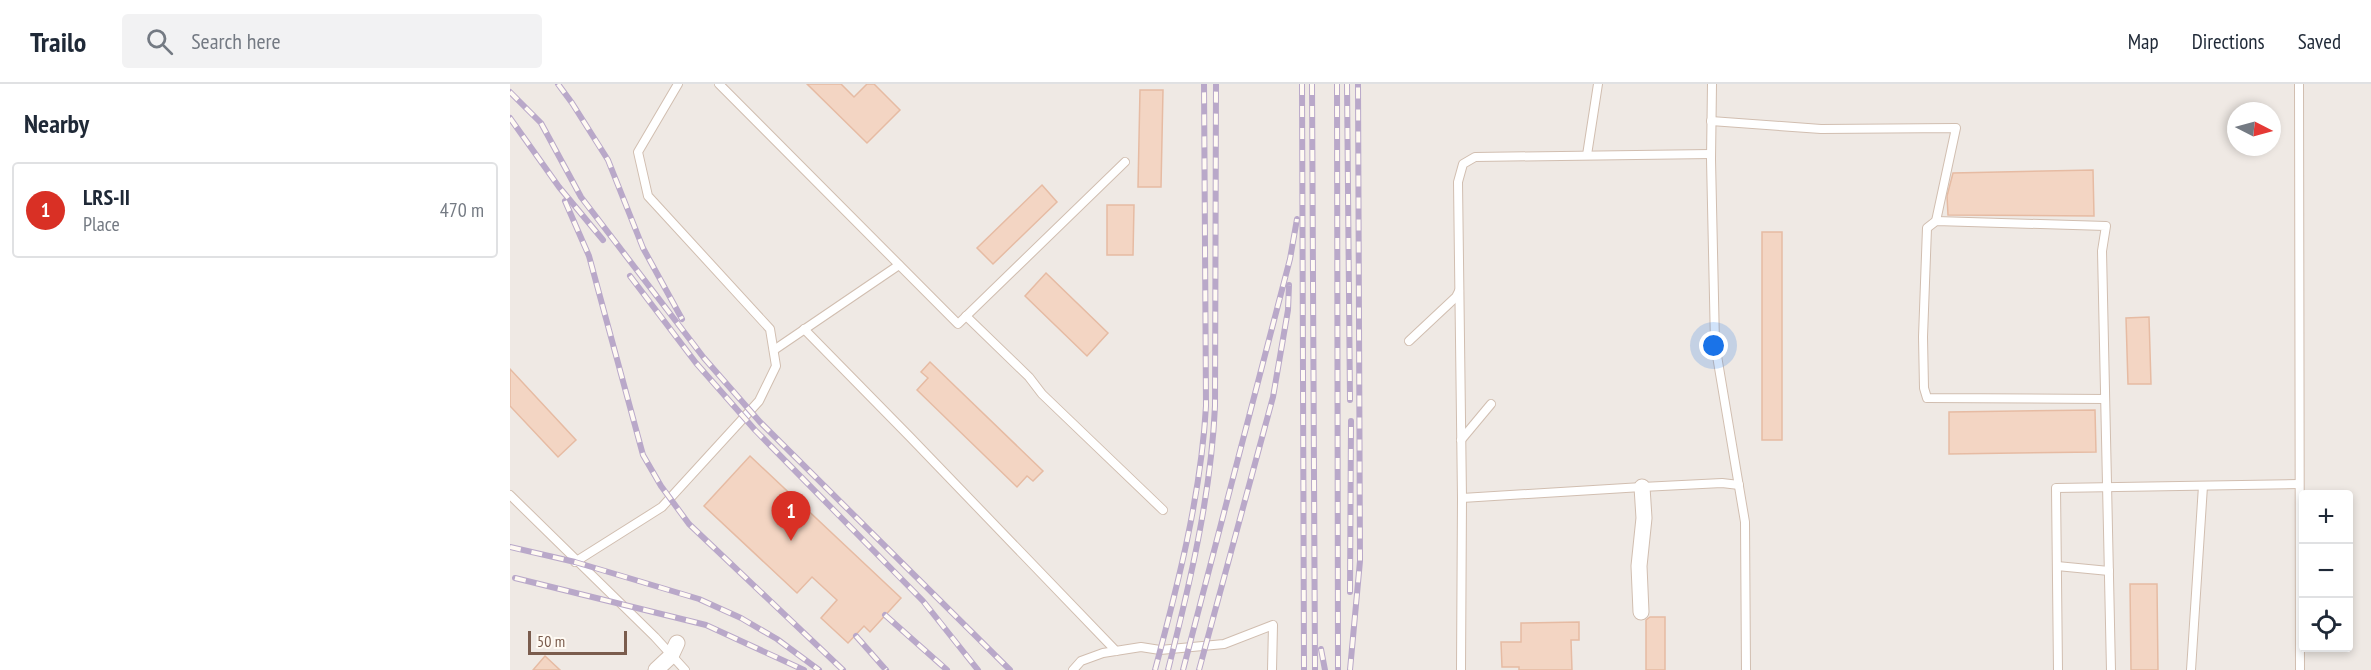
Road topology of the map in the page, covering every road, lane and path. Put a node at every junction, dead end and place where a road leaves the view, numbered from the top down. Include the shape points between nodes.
1 (678, 84) edge
2 (719, 84) edge
3 (1598, 84) edge
4 (1712, 84) edge
5 (2299, 84) edge
6 (1711, 121) junction
7 (1711, 154) junction
8 (1587, 155) junction
9 (1125, 162) dead end
10 (1936, 221) junction
11 (899, 265) junction
12 (1459, 289) junction
13 (966, 316) junction
14 (804, 329) junction
15 (1409, 341) dead end
16 (774, 350) junction
17 (2105, 399) junction
18 (1491, 404) dead end
19 (1461, 440) junction
20 (2299, 484) junction
21 (1739, 485) junction
22 (2203, 486) junction
23 (1642, 487) junction
24 (2107, 487) junction
25 (510, 495) edge
26 (1462, 498) junction
27 (1163, 510) dead end
28 (575, 562) junction
29 (2057, 566) junction
30 (2109, 571) junction
31 (1641, 612) dead end
32 (674, 650) junction
33 (1116, 651) junction
34 (656, 670) edge
35 (685, 670) edge
36 (1073, 670) edge
37 (1272, 670) edge
38 (1461, 670) edge
39 (1746, 670) edge
40 (2058, 670) edge
41 (2111, 670) edge
42 (2191, 670) edge
43 (2300, 670) edge

1 - 16 lane via 638,152 648,196 770,329
2 - 11 lane
3 - 8 lane
4 - 6 lane
5 - 20 lane
6 - 7 lane
6 - 10 lane via 1821,129 1956,128
7 - 8 lane
7 - 21 lane via 1715,344
8 - 12 lane via 1474,157 1463,164 1458,182
9 - 13 lane
10 - 17 lane via 2106,226 2102,251
10 - 17 lane via 1928,228 1923,337 1927,398
11 - 13 lane via 958,324
11 - 14 lane
12 - 15 lane via 1456,297
12 - 19 lane
13 - 27 lane
14 - 16 lane
14 - 33 lane
16 - 28 lane via 776,366 759,401 662,507
17 - 24 lane
18 - 19 lane
19 - 26 lane
20 - 22 lane
20 - 43 lane
21 - 23 lane
21 - 39 lane via 1745,522
22 - 24 lane
22 - 42 lane
23 - 26 lane
23 - 31 street
24 - 29 lane via 2056,488
24 - 30 lane
25 - 28 lane
26 - 38 lane
28 - 32 lane
29 - 30 lane
29 - 40 lane
30 - 41 lane
32 - 34 street
32 - 35 lane
33 - 36 lane via 1081,661
33 - 37 lane via 1224,644 1273,625

